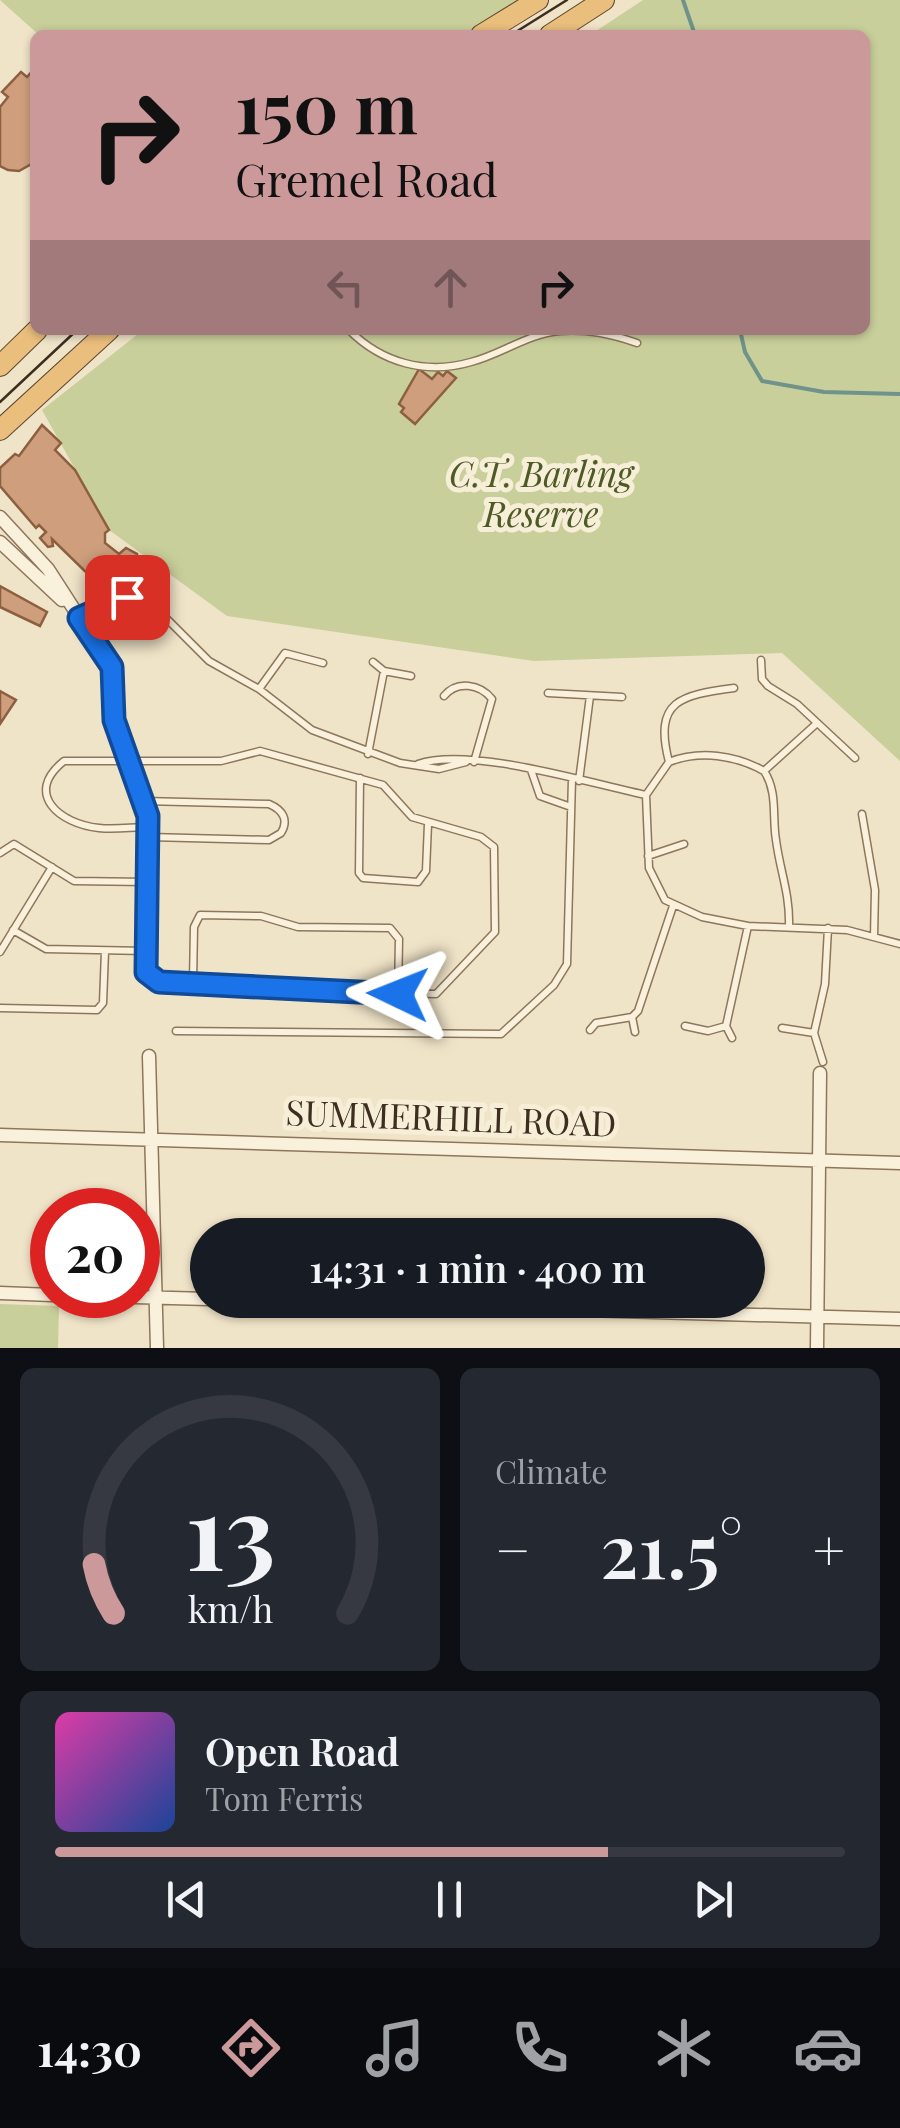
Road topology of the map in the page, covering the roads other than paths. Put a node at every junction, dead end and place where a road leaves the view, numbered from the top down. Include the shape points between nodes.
1 (538, 0) edge
2 (604, 0) edge
3 (489, 30) edge
4 (558, 30) edge
5 (32, 335) edge
6 (104, 335) edge
7 (354, 335) edge
8 (542, 335) edge
9 (614, 335) edge
10 (636, 343) dead end
11 (0, 366) edge
12 (0, 430) edge
13 (0, 517) edge
14 (0, 542) edge
15 (76, 613) junction
16 (761, 660) dead end
17 (373, 662) dead end
18 (323, 663) dead end
19 (384, 672) junction
20 (411, 676) dead end
21 (734, 688) dead end
22 (259, 689) junction
23 (548, 693) dead end
24 (444, 696) dead end
25 (590, 696) junction
26 (622, 697) dead end
27 (816, 724) junction
28 (368, 754) junction
29 (128, 758) junction
30 (855, 758) dead end
31 (470, 762) junction
32 (669, 762) junction
33 (531, 770) junction
34 (764, 771) junction
35 (360, 778) junction
36 (575, 780) junction
37 (646, 795) junction
38 (143, 801) junction
39 (571, 807) junction
40 (862, 814) dead end
41 (428, 823) junction
42 (148, 827) junction
43 (148, 837) junction
44 (684, 844) dead end
45 (0, 853) edge
46 (648, 856) junction
47 (52, 868) junction
48 (147, 882) junction
49 (674, 906) junction
50 (748, 926) junction
51 (789, 926) junction
52 (828, 928) junction
53 (13, 930) junction
54 (874, 937) junction
55 (900, 944) edge
56 (104, 950) junction
57 (146, 951) junction
58 (0, 952) edge
59 (193, 982) junction
60 (398, 994) junction
61 (0, 1008) edge
62 (632, 1016) junction
63 (685, 1026) dead end
64 (726, 1026) junction
65 (782, 1028) dead end
66 (590, 1030) dead end
67 (176, 1031) dead end
68 (635, 1032) dead end
69 (814, 1033) junction
70 (732, 1038) dead end
71 (149, 1056) dead end
72 (821, 1068) joint
73 (0, 1135) edge
74 (151, 1138) junction
75 (820, 1162) junction
76 (900, 1164) edge
77 (152, 1188) edge
78 (0, 1293) edge
79 (30, 1294) edge
80 (160, 1298) edge
81 (190, 1299) edge
82 (765, 1315) edge
83 (818, 1316) junction
84 (156, 1318) edge
85 (900, 1318) edge
86 (157, 1348) edge
87 (817, 1348) edge

1 - 3 highway
2 - 4 highway
5 - 11 highway
6 - 12 highway
7 - 8 lane via 396,363 434,368 473,362
9 - 10 lane
13 - 15 street via 48,569
14 - 15 street
15 - 22 lane via 146,598 209,661
15 - 29 lane via 112,667 114,720
16 - 27 lane via 762,679
17 - 19 lane
18 - 22 lane via 285,654
19 - 20 lane
19 - 28 lane
21 - 32 lane via 696,693 673,705 662,730
22 - 28 lane via 312,730
23 - 25 lane
24 - 31 lane via 467,686 492,699
25 - 26 lane
25 - 36 lane
27 - 30 lane
27 - 34 lane
28 - 31 lane via 414,765 436,757
29 - 35 lane via 222,761 260,751
29 - 38 lane
29 - 42 lane via 64,762 43,792 60,812 86,825
31 - 33 lane
32 - 34 lane via 730,757
32 - 37 lane
33 - 36 lane
33 - 39 lane via 540,796
34 - 51 lane via 790,894
35 - 41 lane via 383,785 402,811
35 - 41 lane via 363,878 418,882 426,870
36 - 37 lane
36 - 39 lane
37 - 46 lane
38 - 42 lane
38 - 43 lane via 270,804 285,820 281,834 269,840
39 - 67 lane via 567,964 501,1034
40 - 54 lane via 876,890
41 - 60 lane via 494,847 494,932 436,994
42 - 43 lane
43 - 48 lane
44 - 46 lane
45 - 47 lane via 14,844
46 - 49 lane via 655,884
47 - 48 lane via 84,882
47 - 53 lane
48 - 57 lane
49 - 50 lane
49 - 62 lane via 644,999
50 - 51 lane
50 - 64 lane
51 - 52 lane
52 - 54 lane
52 - 69 lane
53 - 56 lane via 46,949
53 - 58 lane
54 - 55 lane
56 - 57 lane
56 - 61 lane via 103,1003 97,1010
57 - 59 lane via 151,978
59 - 60 lane
59 - 60 lane via 200,915 261,916 298,927 390,928 399,939
62 - 66 lane
62 - 68 lane
63 - 64 lane
64 - 70 lane
65 - 69 lane
69 - 72 lane
71 - 74 street
72 - 75 street
73 - 74 street, SUMMERHILL ROAD
74 - 75 street, SUMMERHILL ROAD
74 - 77 street
75 - 76 street, SUMMERHILL ROAD
75 - 83 street
78 - 79 street
80 - 81 street
82 - 83 street
83 - 85 street
83 - 87 street
84 - 86 street

